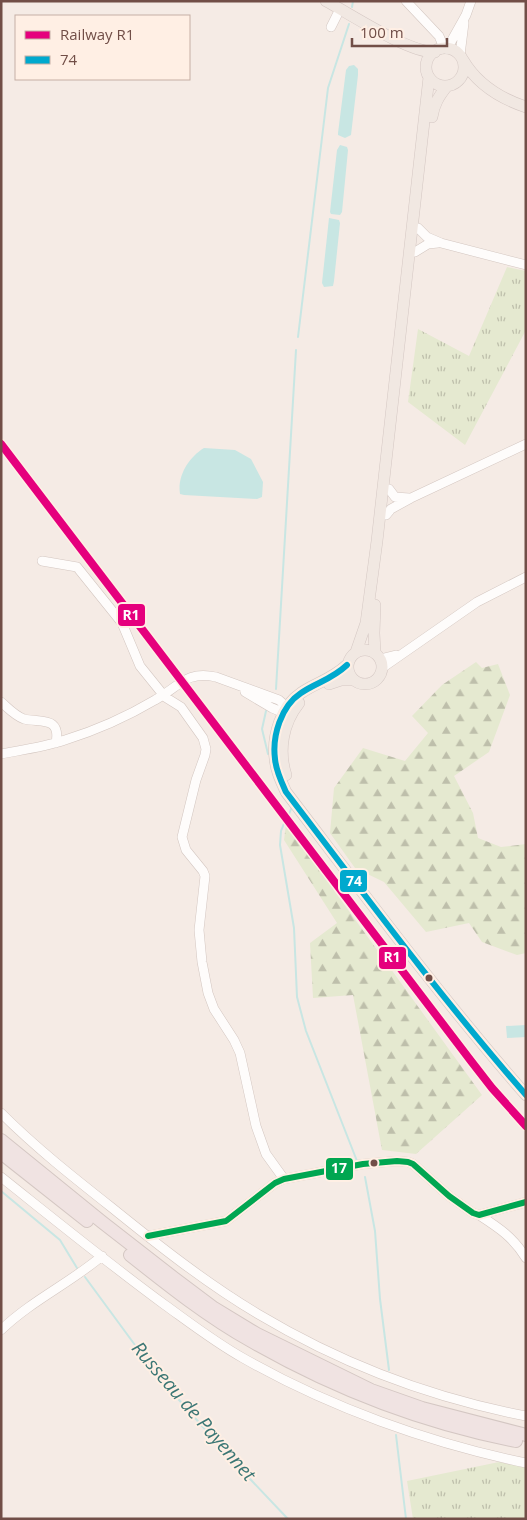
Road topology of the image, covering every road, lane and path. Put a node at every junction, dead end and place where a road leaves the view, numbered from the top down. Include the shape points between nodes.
1 (326, 1) edge
2 (406, 1) edge
3 (471, 1) edge
4 (347, 13) junction
5 (466, 15) junction
6 (331, 27) dead end
7 (408, 45) junction
8 (441, 50) junction
9 (461, 57) junction
10 (428, 71) junction
11 (453, 84) junction
12 (526, 107) edge
13 (526, 111) edge
14 (418, 228) junction
15 (441, 243) junction
16 (415, 252) junction
17 (526, 265) edge
18 (526, 444) edge
19 (389, 489) junction
20 (411, 498) junction
21 (386, 516) junction
22 (42, 561) dead end
23 (526, 577) edge
24 (356, 652) junction
25 (379, 660) junction
26 (347, 665) junction
27 (353, 680) junction
28 (163, 695) junction
29 (1, 702) edge
30 (287, 712) junction
31 (56, 743) junction
32 (1, 754) edge
33 (526, 1093) edge
34 (1, 1113) edge
35 (1, 1140) edge
36 (1, 1153) edge
37 (1, 1177) edge
38 (284, 1179) junction
39 (526, 1202) edge
40 (479, 1215) junction
41 (148, 1236) junction
42 (102, 1256) junction
43 (526, 1258) edge
44 (1, 1330) edge
45 (526, 1416) edge
46 (526, 1435) edge
47 (526, 1443) edge
48 (526, 1463) edge

1 - 4 main road
2 - 8 street via 440,36
3 - 5 street
4 - 6 street
4 - 7 main road
5 - 8 street
5 - 9 street
7 - 8 main road via 423,51
7 - 10 main road
8 - 9 main road via 454,51
8 - 10 main road via 428,60
9 - 11 main road via 463,75
9 - 12 main road via 483,85
10 - 11 main road via 437,84
10 - 24 main road via 376,550 366,623
11 - 13 main road via 470,83
11 - 14 main road via 434,105
14 - 15 street via 427,237
14 - 16 main road
15 - 16 street via 428,244
15 - 17 street
16 - 19 main road
18 - 20 street
19 - 20 street via 398,498
19 - 21 main road
20 - 21 street via 391,509
21 - 25 main road via 375,608 374,633
22 - 28 street via 77,568 117,616 138,664
23 - 25 street via 477,602 403,652
24 - 25 main road via 366,649
24 - 26 main road
25 - 27 main road via 380,676 373,683
26 - 27 main road
26 - 30 main road via 329,679 301,692
27 - 30 main road via 341,680 319,688
28 - 30 street via 192,676 208,676 228,682
28 - 31 street via 78,736
28 - 38 street via 181,707 205,745 182,837 186,850 205,876 199,930 204,976 214,1009 240,1054 256,1126 266,1154
29 - 31 street via 20,717 53,725 57,732
30 - 33 main road via 282,745 284,768 307,820 423,958
31 - 32 street
34 - 41 street via 30,1141
35 - 46 highway via 174,1278 257,1334 371,1390 422,1408
36 - 47 highway via 167,1284 250,1341 317,1376 385,1405 450,1426
37 - 42 street
38 - 40 street via 363,1164 408,1162 449,1196
38 - 41 street via 226,1221
39 - 40 street
40 - 43 street via 515,1241
41 - 45 street via 248,1309 329,1352 440,1395
42 - 44 street
42 - 48 street via 217,1342 285,1380 381,1422

